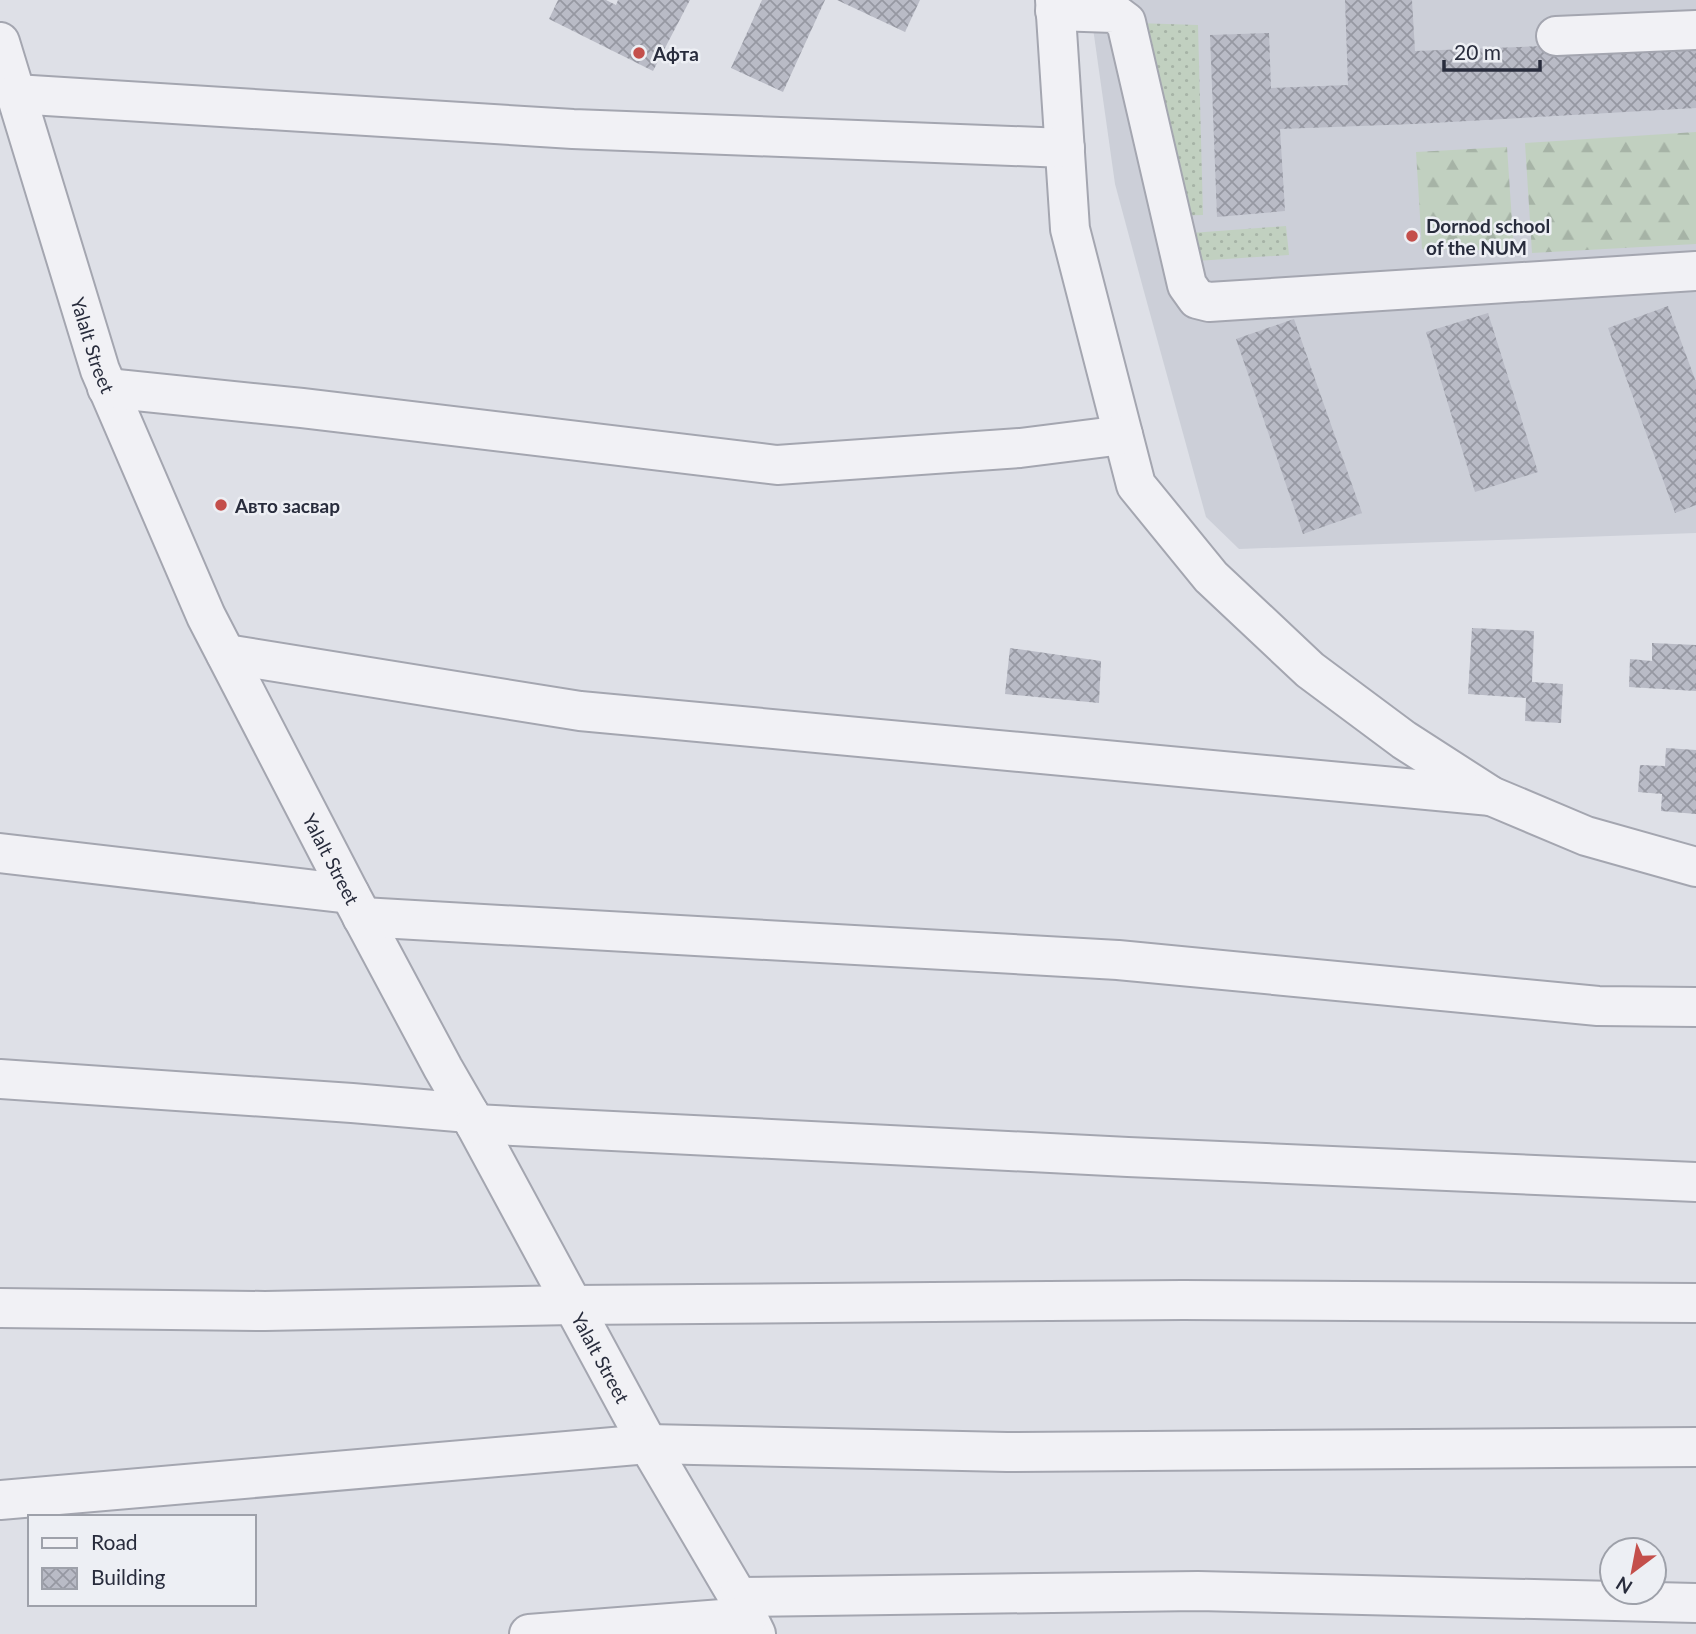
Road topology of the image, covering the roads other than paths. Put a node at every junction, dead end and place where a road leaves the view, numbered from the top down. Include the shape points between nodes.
1 (1055, 5) edge
2 (1696, 30) edge
3 (1556, 36) dead end
4 (0, 42) edge
5 (15, 94) junction
6 (1065, 148) junction
7 (1696, 271) edge
8 (107, 388) junction
9 (1123, 435) junction
10 (226, 654) junction
11 (1491, 796) junction
12 (0, 853) edge
13 (1696, 867) edge
14 (356, 906) junction
15 (1696, 1007) edge
16 (0, 1079) edge
17 (472, 1118) junction
18 (1696, 1182) edge
19 (1696, 1303) edge
20 (573, 1305) junction
21 (0, 1308) edge
22 (648, 1444) junction
23 (1696, 1447) edge
24 (0, 1500) edge
25 (1696, 1603) edge
26 (748, 1616) edge
27 (529, 1634) edge

1 - 6 street
1 - 7 street via 1114,13 1126,22 1187,285 1197,299 1209,302
2 - 3 street
4 - 5 street, Yalalt Street
5 - 6 street via 573,129
5 - 8 street, Yalalt Street
6 - 9 street via 1070,229
8 - 9 street via 777,465 1020,448
8 - 10 street, Yalalt Street
9 - 11 street via 1136,485 1211,577 1310,670 1404,740
10 - 11 street via 580,711
10 - 14 street, Yalalt Street
11 - 13 street via 1586,836
12 - 14 street
14 - 15 street via 1118,960 1598,1006
14 - 17 street, Yalalt Street
16 - 17 street via 352,1103
17 - 18 street via 1128,1157
17 - 20 street, Yalalt Street
19 - 20 street via 1184,1300
20 - 21 street via 265,1311
20 - 22 street, Yalalt Street
22 - 23 street via 1007,1452
22 - 24 street
22 - 26 street, Yalalt Street
25 - 26 street via 1198,1591
26 - 27 street

